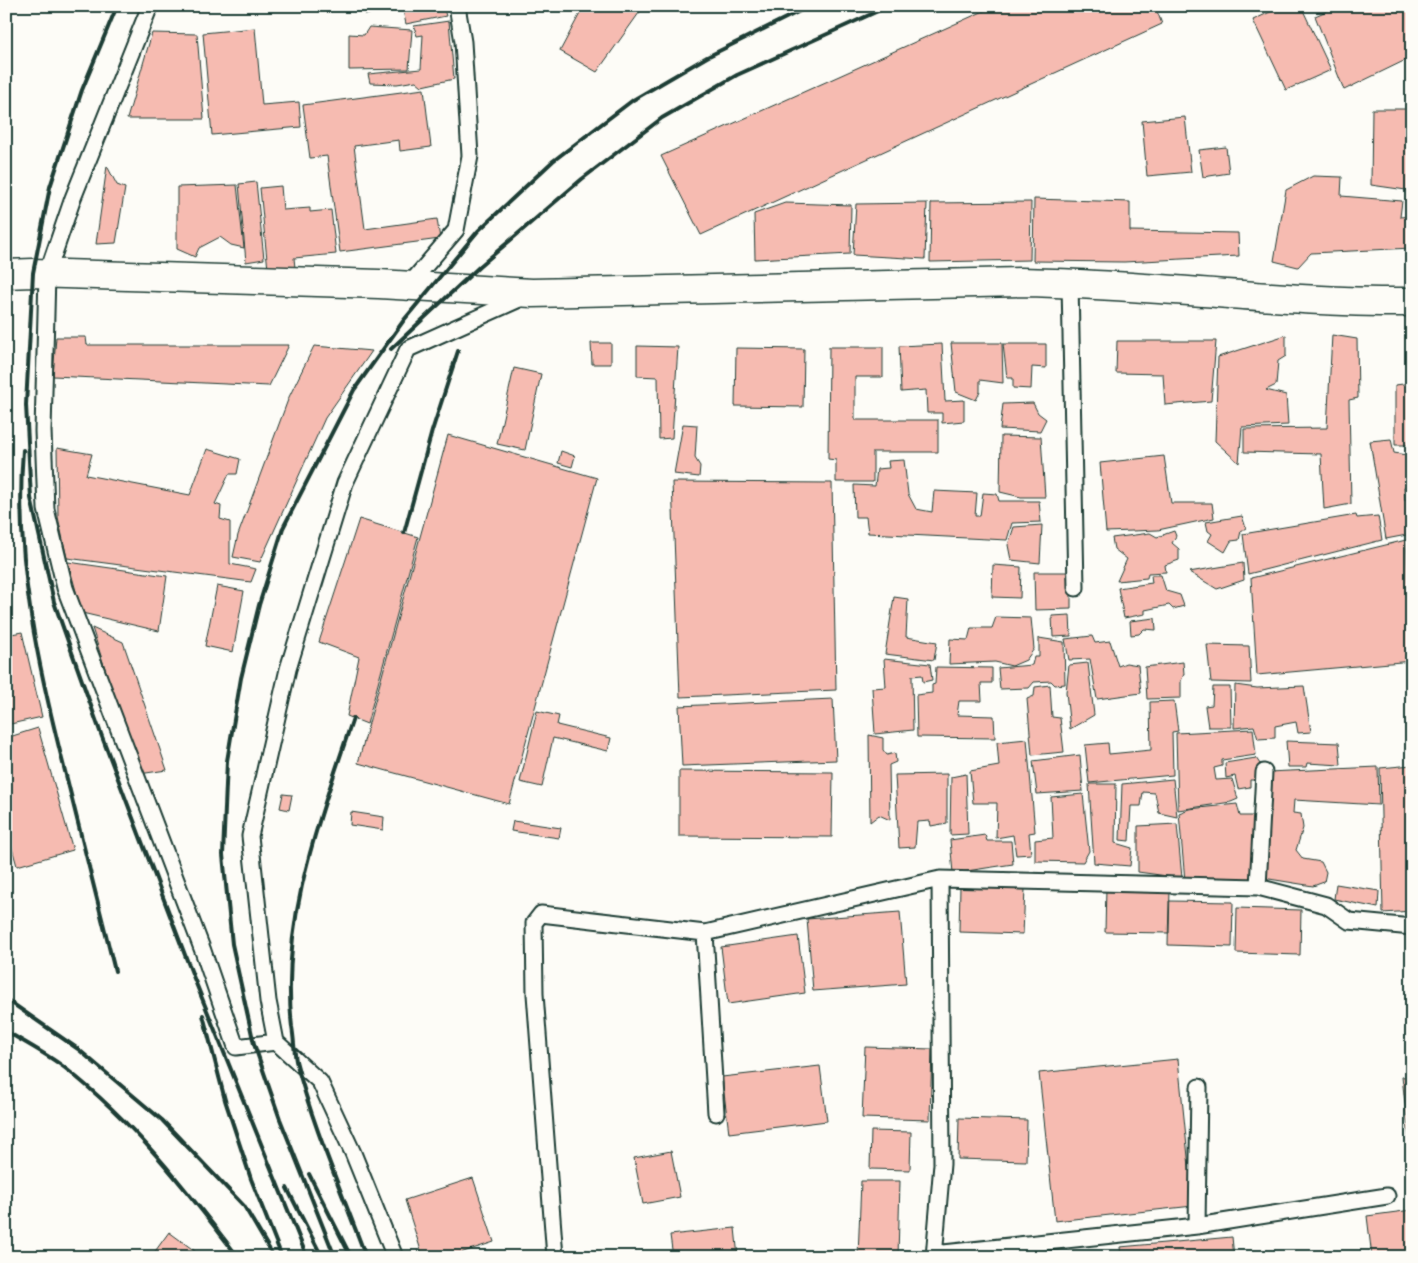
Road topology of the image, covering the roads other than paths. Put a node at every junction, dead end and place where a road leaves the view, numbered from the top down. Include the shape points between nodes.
1 (150, 6) edge
2 (457, 6) edge
3 (6, 274) edge
4 (47, 274) junction
5 (1070, 282) junction
6 (409, 285) junction
7 (532, 293) junction
8 (1412, 302) edge
9 (1076, 588) dead end
10 (1264, 772) dead end
11 (940, 879) junction
12 (1258, 887) junction
13 (1412, 927) edge
14 (705, 934) junction
15 (276, 1042) junction
16 (1199, 1087) dead end
17 (716, 1114) dead end
18 (1387, 1196) dead end
19 (1196, 1226) junction
20 (934, 1255) edge
21 (395, 1257) edge
22 (555, 1257) edge

1 - 4 lane via 73,198
2 - 6 lane via 463,42 470,156 456,230
3 - 4 street
4 - 6 street
4 - 15 lane via 43,432 46,509 64,588 203,951 236,1047
5 - 7 street
5 - 8 street via 1360,303
5 - 9 lane
6 - 7 street
7 - 15 lane via 408,350 345,483 288,669 250,836 268,1001
10 - 12 lane
11 - 12 lane
11 - 14 lane
11 - 20 lane via 942,1164
12 - 13 lane via 1326,905 1349,921
14 - 17 lane
14 - 22 lane via 541,914 534,923 535,994
15 - 21 lane via 320,1082
16 - 19 lane
18 - 19 lane
19 - 20 lane

